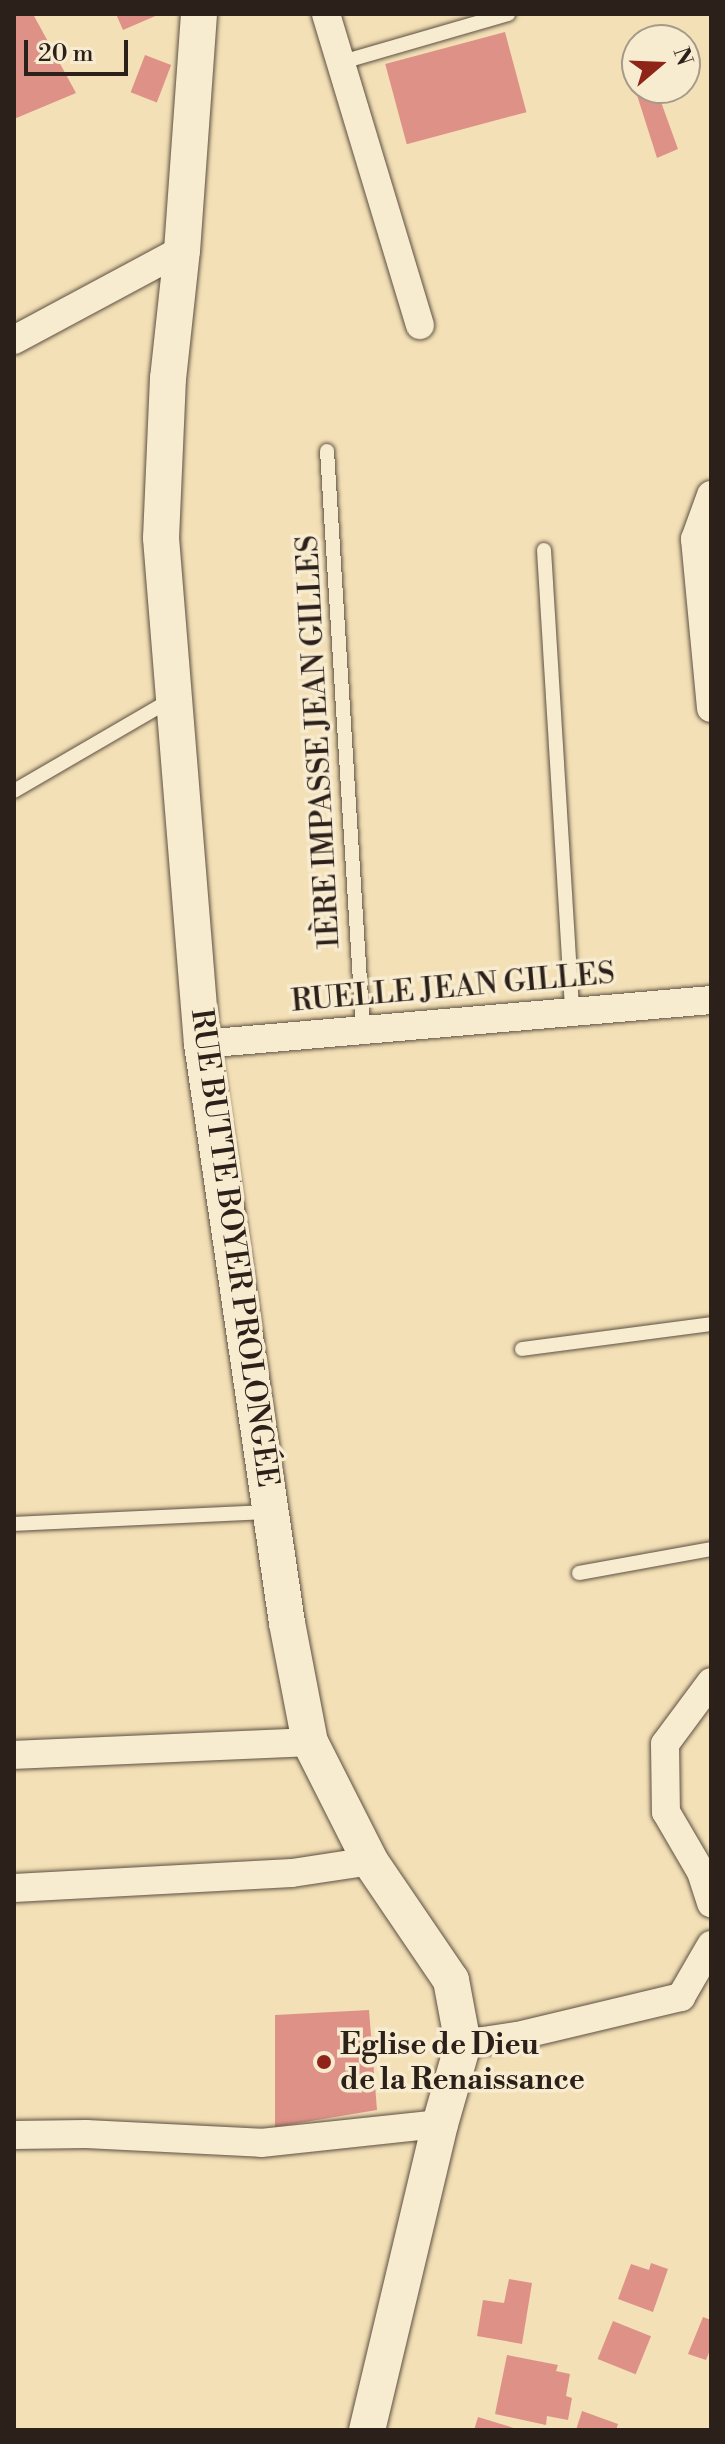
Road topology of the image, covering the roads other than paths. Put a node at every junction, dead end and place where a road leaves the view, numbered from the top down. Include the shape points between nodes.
1 (199, 14) edge
2 (326, 14) edge
3 (508, 14) edge
4 (342, 62) junction
5 (182, 250) junction
6 (420, 325) dead end
7 (14, 340) edge
8 (327, 451) dead end
9 (711, 495) edge
10 (544, 550) dead end
11 (173, 698) junction
12 (711, 708) edge
13 (14, 791) edge
14 (711, 1000) edge
15 (572, 1012) junction
16 (363, 1030) junction
17 (202, 1044) junction
18 (711, 1324) edge
19 (522, 1349) dead end
20 (272, 1512) junction
21 (14, 1524) edge
22 (711, 1549) edge
23 (579, 1573) dead end
24 (711, 1682) edge
25 (310, 1742) junction
26 (14, 1755) edge
27 (370, 1861) junction
28 (14, 1888) edge
29 (711, 1903) edge
30 (711, 1945) edge
31 (463, 2044) junction
32 (440, 2124) junction
33 (14, 2135) edge
34 (367, 2430) edge

1 - 5 street, RUE BUTTE BOYER PROLONGÉE
2 - 4 street
3 - 4 lane
4 - 6 street
5 - 7 street
5 - 11 street, RUE BUTTE BOYER PROLONGÉE via 168,378 161,538
8 - 16 lane, 1ÈRE IMPASSE JEAN GILLES
9 - 12 street via 695,539
10 - 15 lane
11 - 13 lane
11 - 17 street, RUE BUTTE BOYER PROLONGÉE
14 - 15 street, RUELLE JEAN GILLES
15 - 16 street, RUELLE JEAN GILLES
16 - 17 street, RUELLE JEAN GILLES
17 - 20 street, RUE BUTTE BOYER PROLONGÉE
18 - 19 lane
20 - 21 lane
20 - 25 street, RUE BUTTE BOYER PROLONGÉE
22 - 23 lane
24 - 29 street via 665,1744 666,1812 701,1872
25 - 26 street
25 - 27 street, RUE BUTTE BOYER PROLONGÉE
27 - 28 street via 292,1873
27 - 31 street, RUE BUTTE BOYER PROLONGÉE via 451,1980
30 - 31 street via 681,1997
31 - 32 street, RUE BUTTE BOYER PROLONGÉE
32 - 33 street via 261,2143
32 - 34 street, RUE BUTTE BOYER PROLONGÉE

